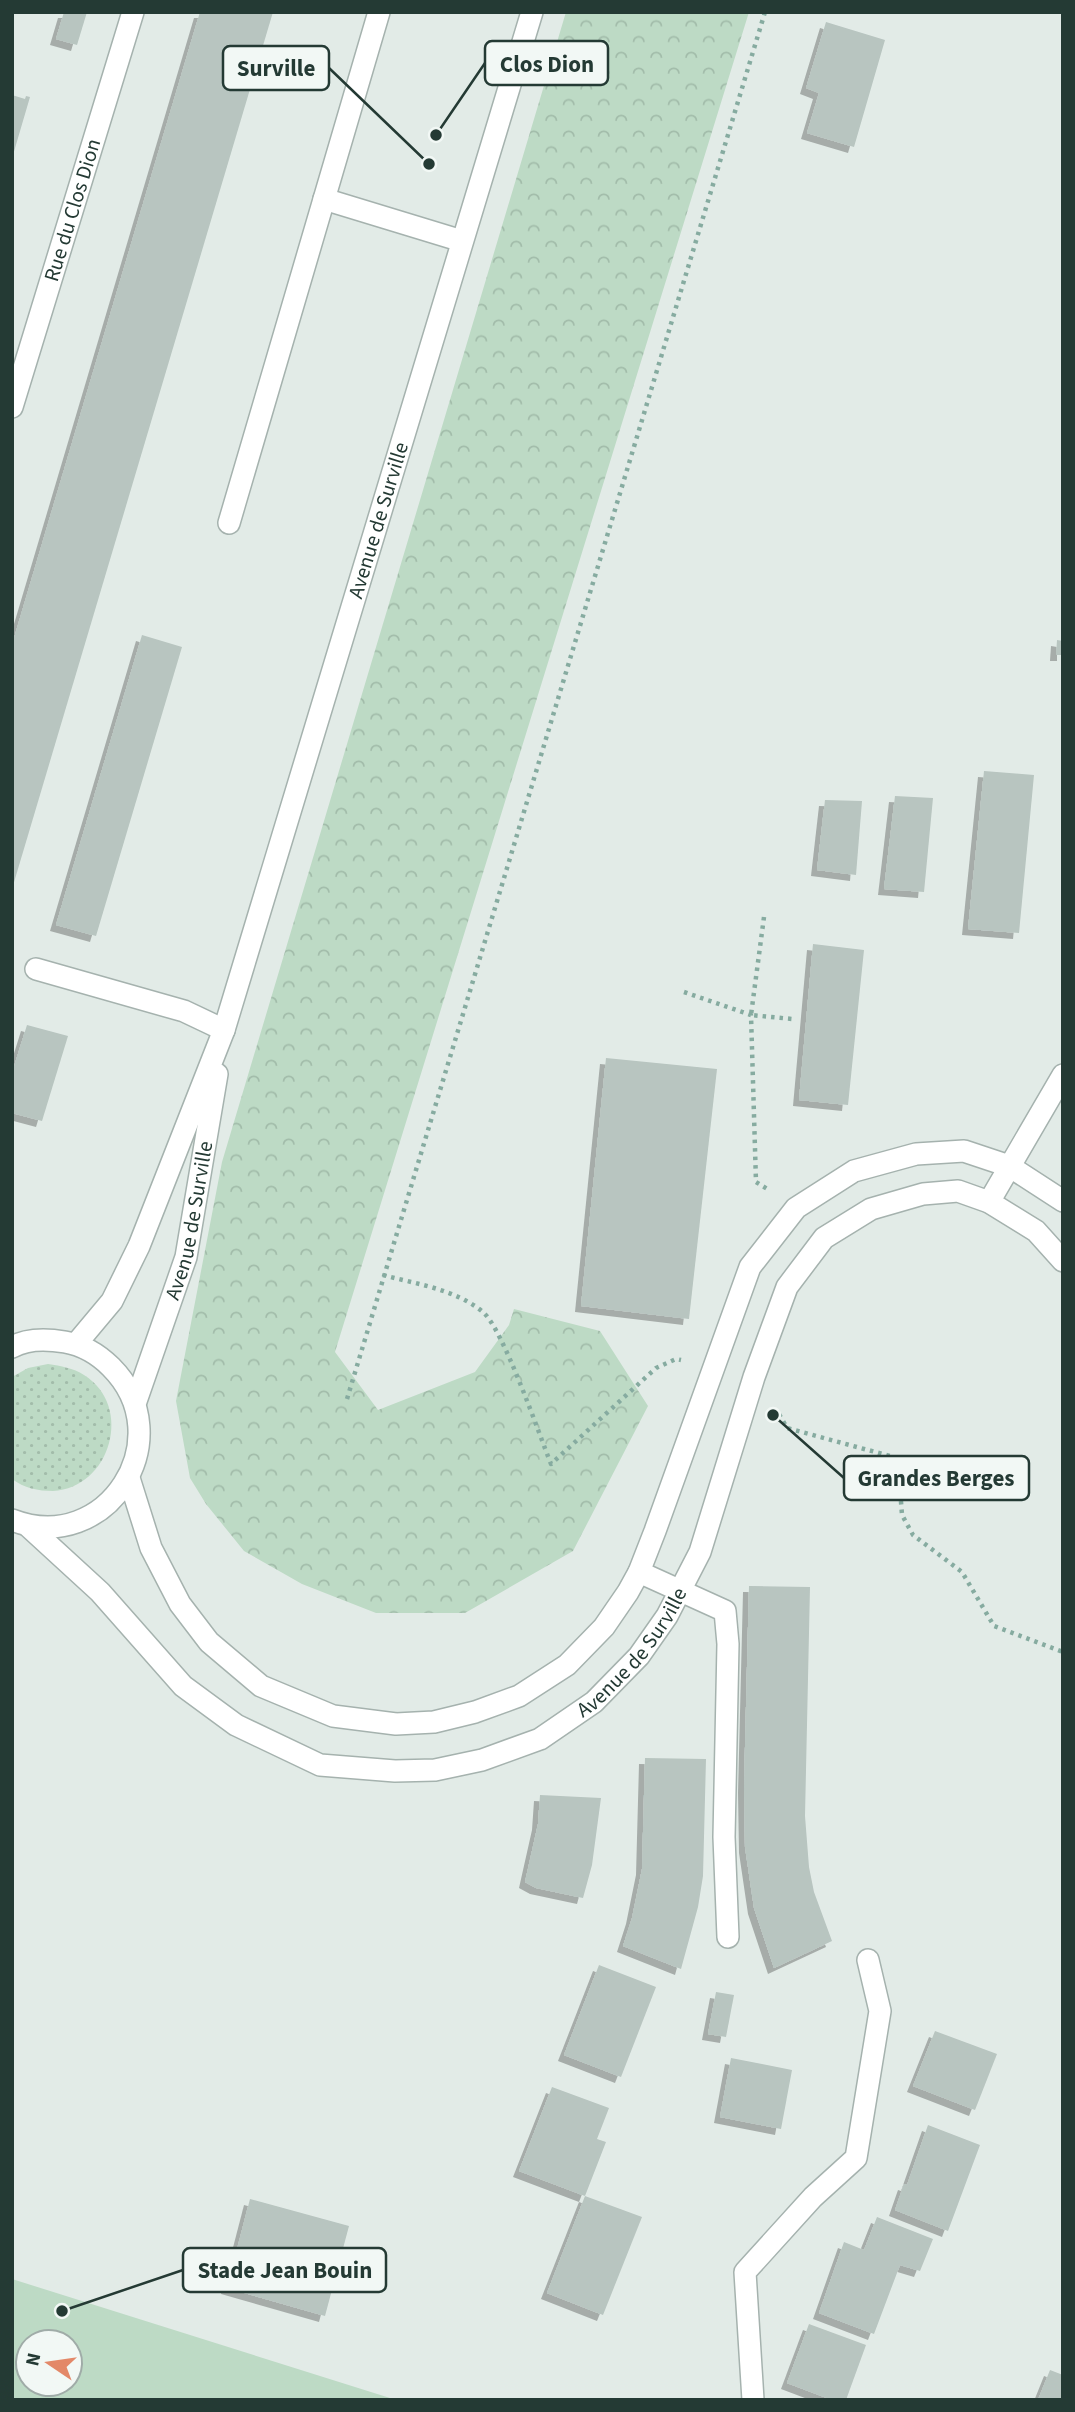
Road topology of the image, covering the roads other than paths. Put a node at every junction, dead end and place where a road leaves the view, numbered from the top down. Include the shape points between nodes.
1 (133, 12) edge
2 (379, 12) edge
3 (532, 12) edge
4 (324, 199) junction
5 (462, 241) junction
6 (12, 407) edge
7 (229, 523) dead end
8 (36, 969) dead end
9 (224, 1030) junction
10 (1063, 1075) edge
11 (1009, 1166) junction
12 (1063, 1201) edge
13 (989, 1202) junction
14 (1063, 1261) edge
15 (76, 1344) junction
16 (12, 1347) edge
17 (135, 1404) junction
18 (129, 1478) junction
19 (20, 1523) edge
20 (639, 1572) junction
21 (680, 1591) junction
22 (728, 1937) dead end
23 (868, 1960) dead end
24 (753, 2400) edge

1 - 6 street, Rue du Clos Dion
2 - 4 street
3 - 5 street, Avenue de Surville
4 - 5 street
4 - 7 street
5 - 9 street, Avenue de Surville
8 - 9 street via 184,1011
9 - 15 street, Avenue de Surville via 139,1246 112,1301
9 - 17 street, Avenue de Surville via 186,1256
10 - 11 street
11 - 12 street, Avenue de Surville
11 - 13 street
11 - 20 street, Avenue de Surville via 964,1151 916,1154 854,1171 796,1208 750,1267
13 - 14 street, Avenue de Surville via 1036,1231
13 - 21 street, Avenue de Surville via 958,1192 923,1194 871,1209 824,1238 787,1287 700,1552
15 - 16 street, Avenue de Surville via 47,1339
15 - 17 street, Avenue de Surville via 102,1357 116,1371
17 - 18 street, Avenue de Surville via 138,1454
18 - 19 street, Avenue de Surville via 111,1502 86,1519 58,1527
18 - 20 street, Avenue de Surville via 151,1548 180,1604 209,1642 261,1686 333,1716 396,1724 434,1722 519,1696 567,1665 604,1627
19 - 21 street, Avenue de Surville via 100,1592 183,1686 236,1726 320,1765 435,1770 482,1760 540,1739 594,1702 639,1656
20 - 21 street
21 - 22 street via 725,1611
23 - 24 street via 880,2011 856,2158 813,2197 744,2273

